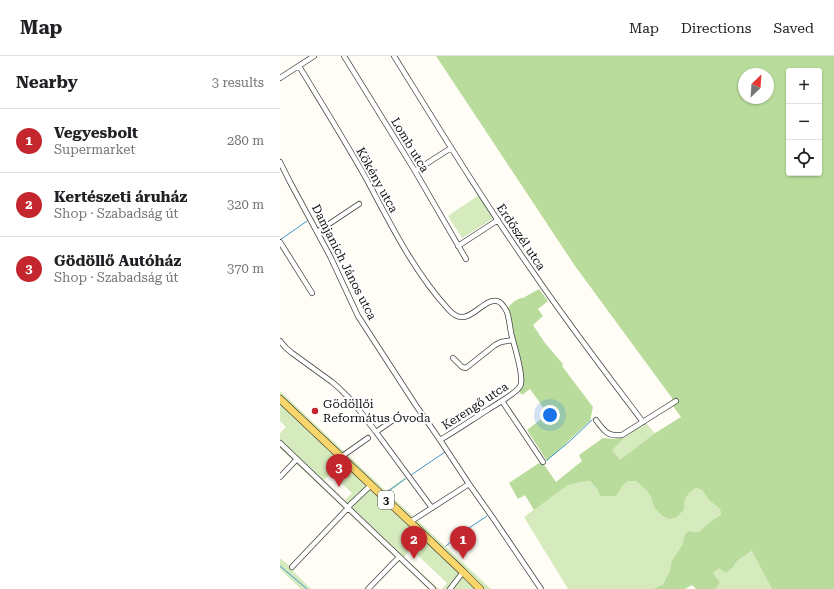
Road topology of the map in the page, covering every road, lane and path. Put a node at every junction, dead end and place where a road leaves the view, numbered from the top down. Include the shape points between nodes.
1 (314, 56) edge
2 (344, 56) edge
3 (394, 56) edge
4 (299, 66) junction
5 (280, 78) edge
6 (452, 148) junction
7 (280, 162) edge
8 (415, 171) junction
9 (359, 204) dead end
10 (498, 220) junction
11 (318, 232) junction
12 (280, 242) edge
13 (458, 246) junction
14 (466, 259) dead end
15 (312, 293) dead end
16 (442, 301) joint
17 (513, 340) junction
18 (280, 341) edge
19 (453, 358) dead end
20 (280, 399) edge
21 (502, 401) junction
22 (676, 401) dead end
23 (398, 416) dead end
24 (596, 420) dead end
25 (642, 422) junction
26 (376, 432) junction
27 (368, 438) dead end
28 (440, 440) junction
29 (280, 443) edge
30 (341, 457) junction
31 (297, 459) junction
32 (543, 462) dead end
33 (280, 477) edge
34 (469, 484) junction
35 (371, 485) junction
36 (348, 508) junction
37 (432, 508) junction
38 (410, 522) junction
39 (399, 557) junction
40 (292, 567) dead end
41 (463, 572) junction
42 (368, 589) edge
43 (433, 589) edge
44 (450, 589) edge
45 (480, 589) edge
46 (541, 589) edge

1 - 4 street
2 - 8 street, Lomb utca
3 - 6 street, Erdőszél utca
4 - 5 street
4 - 16 street, Kökény utca via 337,128 404,249
6 - 8 street
6 - 10 street, Erdőszél utca
7 - 11 street, Damjanich János utca
8 - 13 street, Lomb utca
9 - 11 street
10 - 13 street
10 - 25 street, Erdőszél utca
11 - 28 street, Damjanich János utca via 358,316
12 - 15 street
13 - 14 street, Lomb utca
16 - 17 street, Kerengő utca via 451,312 460,317 471,314 491,302 499,302 507,312
17 - 19 street via 497,344 466,368 462,368
17 - 21 street, Kerengő utca via 521,383 515,392
18 - 26 street via 339,388
20 - 30 main road, 3
21 - 28 street, Kerengő utca
21 - 32 street
22 - 25 street
23 - 26 street
24 - 25 street via 604,431 616,435 624,434
26 - 37 street
27 - 30 street
28 - 34 street, Damjanich János utca
29 - 31 street
30 - 35 main road, 3
31 - 33 street
31 - 36 street
34 - 37 street
34 - 46 street, Damjanich János utca
35 - 36 street
35 - 38 main road, 3
36 - 39 street
36 - 40 street
37 - 38 street
38 - 41 main road, 3
39 - 42 street
39 - 43 street
41 - 44 street
41 - 45 main road, 3

